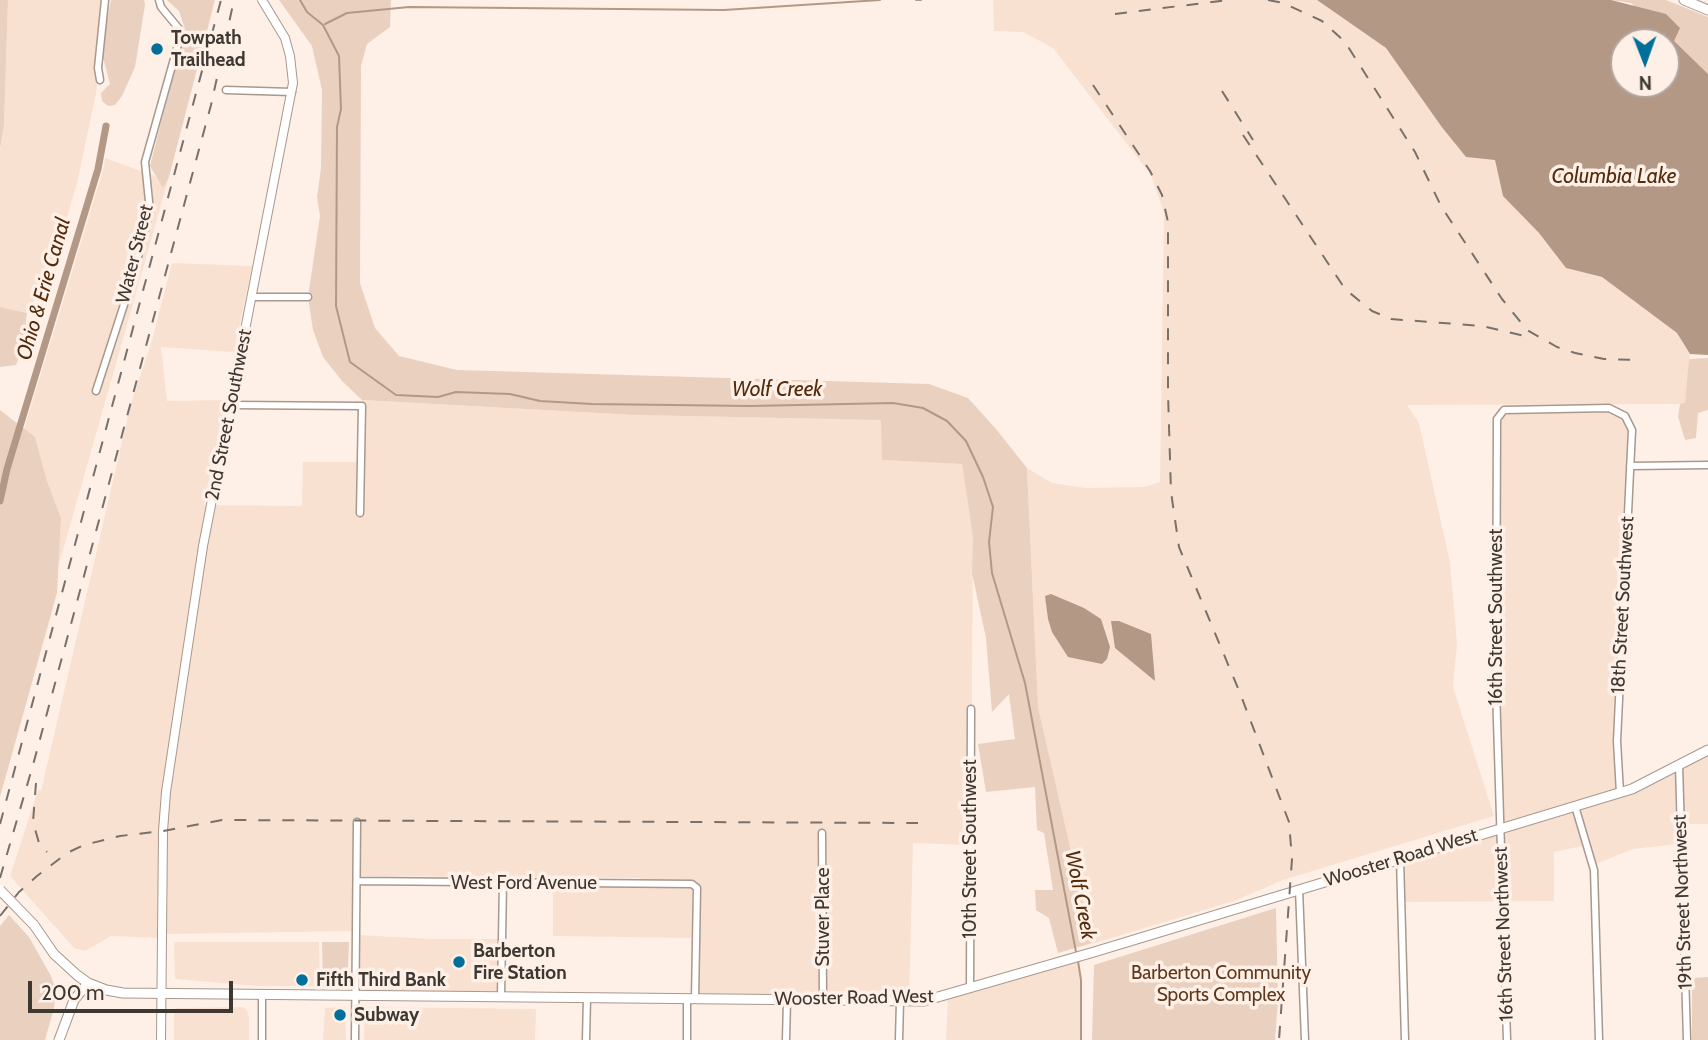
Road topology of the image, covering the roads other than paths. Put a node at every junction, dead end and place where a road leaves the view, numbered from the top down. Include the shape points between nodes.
1 (105, 0) edge
2 (159, 0) edge
3 (261, 0) edge
4 (1684, 0) edge
5 (1708, 10) edge
6 (100, 80) dead end
7 (226, 90) dead end
8 (292, 92) junction
9 (252, 297) junction
10 (308, 297) dead end
11 (96, 391) dead end
12 (231, 405) junction
13 (1627, 418) joint
14 (1708, 465) edge
15 (1630, 466) junction
16 (360, 513) dead end
17 (971, 709) dead end
18 (1708, 750) edge
19 (1679, 765) junction
20 (1620, 793) junction
21 (1575, 806) junction
22 (357, 822) dead end
23 (1500, 828) junction
24 (822, 833) dead end
25 (1399, 858) junction
26 (357, 881) junction
27 (503, 882) junction
28 (1299, 889) junction
29 (0, 890) edge
30 (88, 983) junction
31 (970, 988) junction
32 (162, 994) junction
33 (262, 995) junction
34 (356, 996) junction
35 (501, 998) junction
36 (587, 998) junction
37 (691, 999) junction
38 (787, 1000) junction
39 (823, 1000) junction
40 (900, 1001) junction
41 (59, 1040) edge
42 (161, 1040) edge
43 (262, 1040) edge
44 (355, 1040) edge
45 (586, 1040) edge
46 (687, 1040) edge
47 (786, 1040) edge
48 (899, 1040) edge
49 (1305, 1040) edge
50 (1405, 1040) edge
51 (1507, 1040) edge
52 (1598, 1040) edge
53 (1687, 1040) edge

1 - 6 street
2 - 11 street, Water Street via 180,30 179,41 145,162 150,211
3 - 8 street, 2nd Street Southwest via 285,38
4 - 5 main road
7 - 8 street
8 - 9 street, 2nd Street Southwest
9 - 10 street
9 - 12 street, 2nd Street Southwest
12 - 16 street via 362,405
12 - 32 street, 2nd Street Southwest via 203,546 166,792
13 - 15 street, 18th Street Southwest via 1632,430
13 - 23 street, 16th Street Southwest via 1604,408 1504,410 1497,416
14 - 15 street
15 - 20 street, 18th Street Southwest via 1617,741
17 - 31 street, 10th Street Southwest
18 - 19 main road, Wooster Road West
19 - 20 main road, Wooster Road West
19 - 53 street, 19th Street Northwest
20 - 21 main road, Wooster Road West
21 - 23 main road, Wooster Road West
21 - 52 street via 1594,870
22 - 26 street
23 - 25 main road, Wooster Road West
23 - 51 street, 16th Street Northwest
24 - 39 street, Stuver Place
25 - 28 main road, Wooster Road West
25 - 50 street
26 - 27 street, West Ford Avenue
26 - 34 street
27 - 35 street
27 - 37 street, West Ford Avenue via 692,884 696,888
28 - 31 main road, Wooster Road West
28 - 49 street
29 - 30 main road, bridge via 65,965
30 - 32 main road, Wooster Road West via 123,993
30 - 41 main road via 74,1000
31 - 40 main road, Wooster Road West via 930,1000
32 - 33 main road, Wooster Road West
32 - 42 street, 2nd Street Southwest
33 - 34 main road, Wooster Road West
33 - 43 street
34 - 35 main road, Wooster Road West
34 - 44 street
35 - 36 main road, Wooster Road West
36 - 37 main road, Wooster Road West
36 - 45 street
37 - 38 main road, Wooster Road West
37 - 46 street
38 - 39 main road, Wooster Road West
38 - 47 street
39 - 40 main road, Wooster Road West
40 - 48 street

